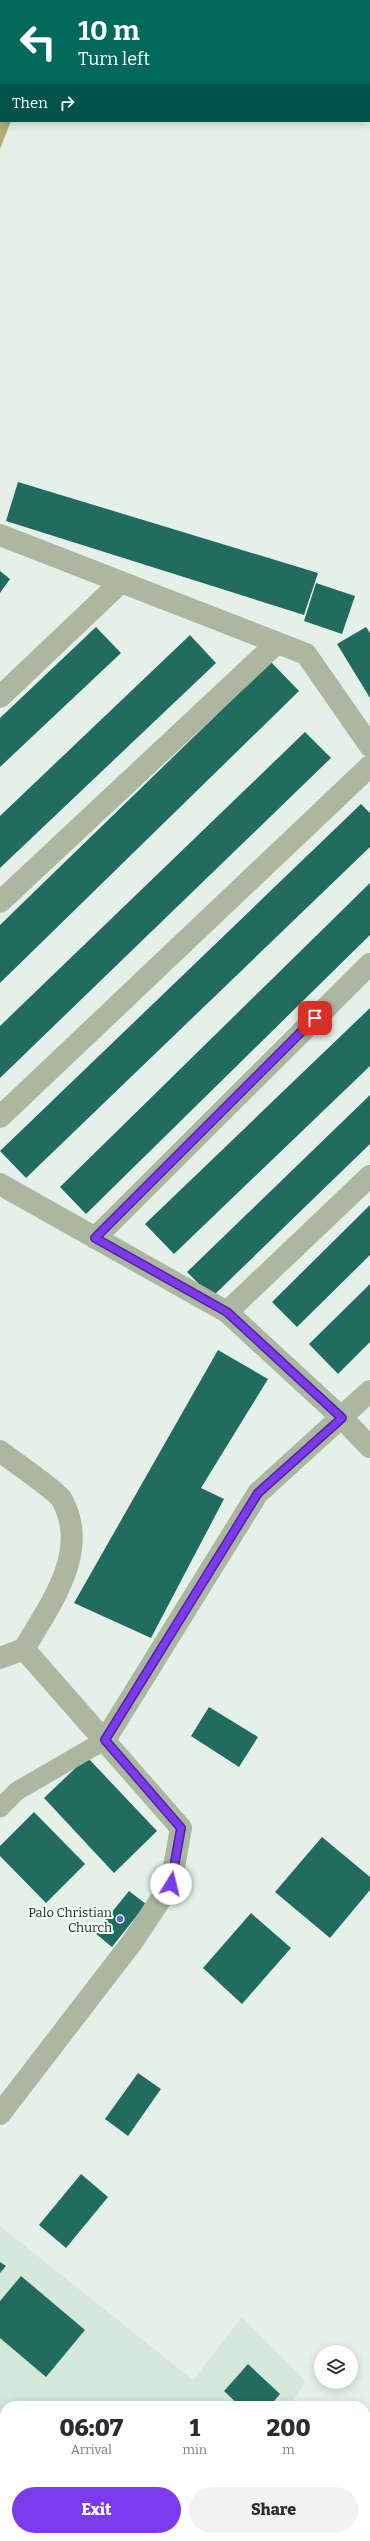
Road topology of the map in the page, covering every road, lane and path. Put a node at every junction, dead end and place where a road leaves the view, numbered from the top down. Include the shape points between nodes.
1 (0, 535) edge
2 (121, 582) junction
3 (277, 643) junction
4 (0, 697) edge
5 (370, 746) edge
6 (370, 766) edge
7 (0, 902) edge
8 (370, 964) edge
9 (0, 1117) edge
10 (370, 1176) edge
11 (0, 1184) edge
12 (95, 1238) junction
13 (227, 1312) junction
14 (370, 1391) edge
15 (342, 1418) junction
16 (370, 1447) edge
17 (0, 1451) edge
18 (24, 1649) junction
19 (0, 1658) edge
20 (105, 1740) junction
21 (0, 1808) edge
22 (0, 2114) edge

1 - 2 street
2 - 3 street
2 - 4 street
3 - 5 street via 306,654
3 - 7 street
6 - 9 street
8 - 12 street
10 - 13 street
11 - 12 street
12 - 13 street
13 - 15 street
14 - 15 street
15 - 16 street
15 - 20 street via 258,1493
17 - 18 street via 62,1499 73,1534 65,1577
18 - 19 street
18 - 20 street
20 - 21 lane via 17,1791
20 - 22 street via 181,1828 171,1884 132,1941

